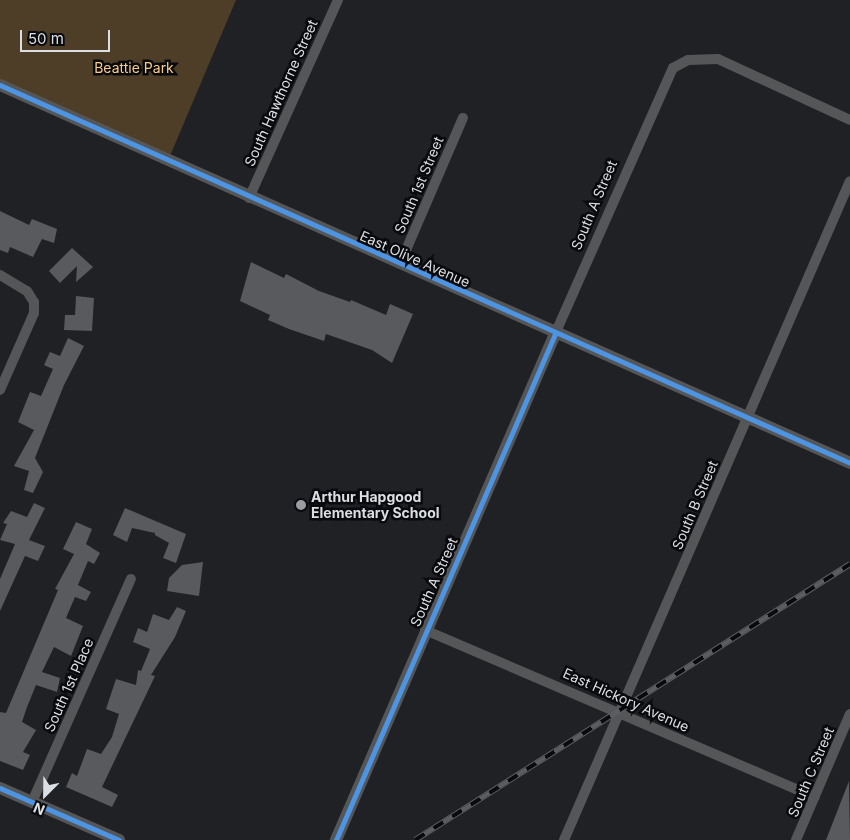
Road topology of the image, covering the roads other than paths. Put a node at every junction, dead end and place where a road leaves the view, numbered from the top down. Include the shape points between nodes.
1 (338, 0) edge
2 (0, 86) edge
3 (463, 118) dead end
4 (850, 120) edge
5 (850, 181) edge
6 (249, 198) junction
7 (400, 264) junction
8 (0, 275) edge
9 (555, 334) junction
10 (0, 390) edge
11 (748, 417) junction
12 (850, 463) edge
13 (131, 579) dead end
14 (426, 630) junction
15 (620, 712) junction
16 (850, 714) edge
17 (0, 788) edge
18 (815, 797) junction
19 (32, 802) junction
20 (119, 840) edge
21 (336, 840) edge
22 (564, 840) edge
23 (796, 840) edge

1 - 6 street, South Hawthorne Street
2 - 6 street, East Olive Avenue
3 - 7 street, South 1st Street
4 - 9 street, South A Street via 731,62 706,57 688,60 673,68 664,82
5 - 11 street, South B Street
6 - 7 street, East Olive Avenue
7 - 9 street, East Olive Avenue
8 - 10 street via 27,291 34,302 34,313
9 - 11 street, East Olive Avenue
9 - 14 street, South A Street
11 - 12 street, East Olive Avenue
11 - 15 street, South B Street
13 - 19 street, South 1st Place
14 - 15 street, East Hickory Avenue
14 - 21 street, South A Street
15 - 18 street, East Hickory Avenue
15 - 22 street, South B Street
16 - 18 street, South C Street
17 - 19 street
18 - 23 street, South C Street
19 - 20 street

